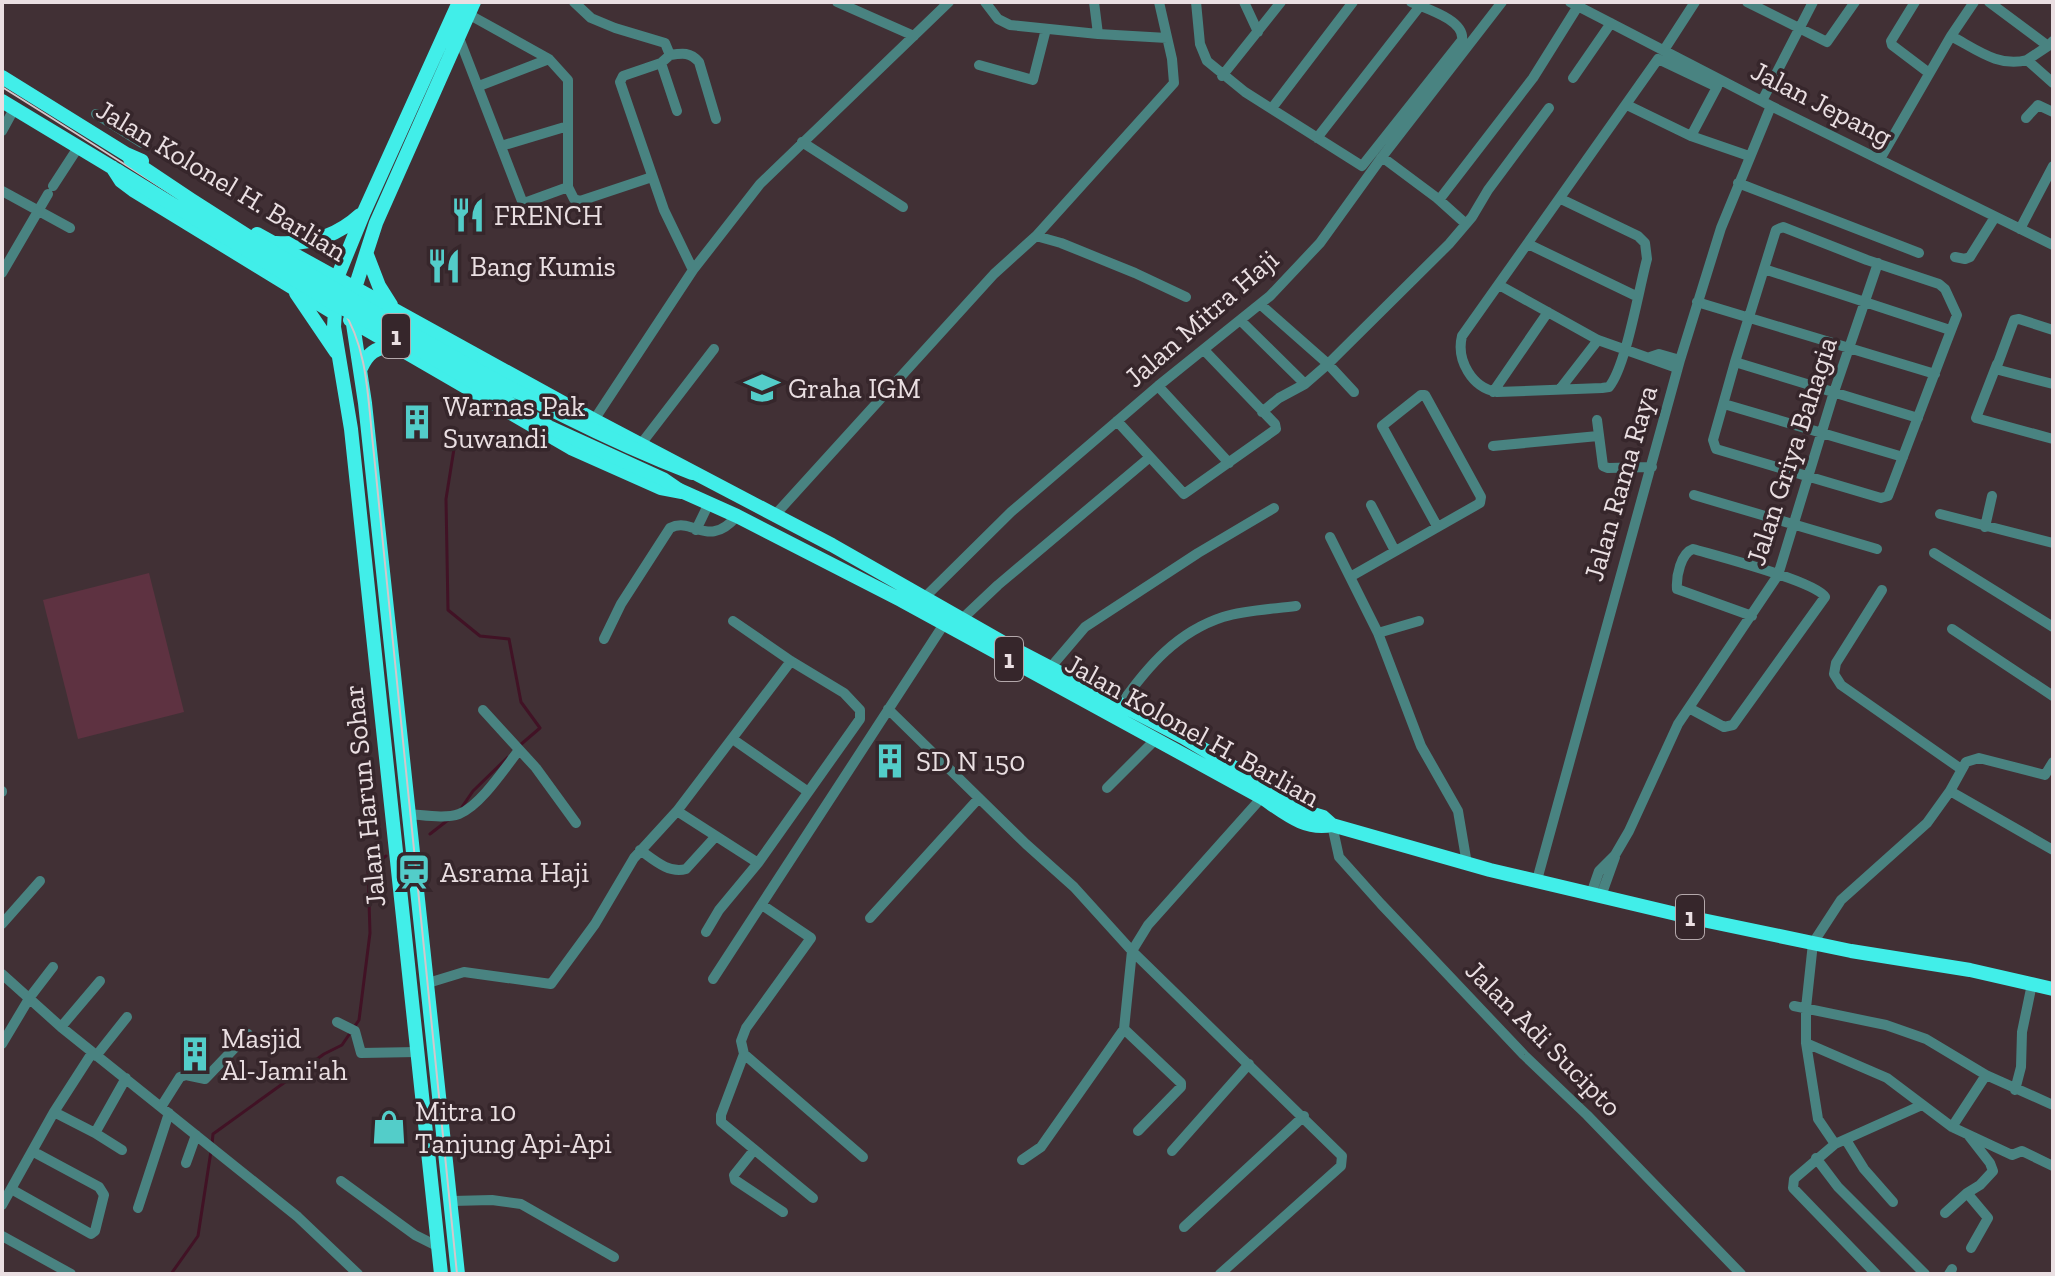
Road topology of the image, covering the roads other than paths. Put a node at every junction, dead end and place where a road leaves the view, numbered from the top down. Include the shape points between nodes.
1 (574, 2) edge
2 (837, 2) edge
3 (949, 2) edge
4 (985, 2) edge
5 (1094, 2) edge
6 (1159, 2) edge
7 (1196, 2) edge
8 (1244, 2) edge
9 (1281, 2) edge
10 (1353, 2) edge
11 (1502, 2) edge
12 (1695, 2) edge
13 (1747, 2) edge
14 (1813, 2) edge
15 (1855, 2) edge
16 (1915, 2) edge
17 (1974, 2) edge
18 (1989, 2) edge
19 (1416, 4) edge
20 (1574, 4) edge
21 (467, 6) edge
22 (1592, 7) edge
23 (1611, 23) junction
24 (1800, 27) junction
25 (1046, 29) junction
26 (1258, 32) junction
27 (1098, 34) junction
28 (914, 36) junction
29 (1951, 36) junction
30 (459, 38) junction
31 (1167, 38) junction
32 (2050, 44) edge
33 (1664, 50) junction
34 (670, 55) junction
35 (549, 59) junction
36 (2027, 60) junction
37 (661, 63) junction
38 (979, 65) dead end
39 (1929, 73) junction
40 (1222, 76) junction
41 (2, 77) edge
42 (1573, 78) dead end
43 (2053, 83) edge
44 (479, 86) junction
45 (1766, 104) junction
46 (8, 105) edge
47 (1627, 105) junction
48 (1272, 108) junction
49 (1549, 108) dead end
50 (677, 111) dead end
51 (2053, 112) edge
52 (96, 114) dead end
53 (2026, 118) dead end
54 (716, 119) dead end
55 (568, 126) junction
56 (2, 131) edge
57 (126, 133) junction
58 (1691, 136) junction
59 (1317, 138) junction
60 (802, 142) junction
61 (142, 143) dead end
62 (79, 146) junction
63 (501, 146) junction
64 (124, 154) junction
65 (1382, 157) junction
66 (1880, 159) junction
67 (1747, 160) junction
68 (2053, 166) edge
69 (115, 169) junction
70 (652, 177) junction
71 (1738, 183) junction
72 (568, 187) junction
73 (2, 191) edge
74 (1561, 199) junction
75 (1439, 200) junction
76 (903, 207) dead end
77 (38, 211) junction
78 (364, 212) junction
79 (1995, 217) junction
80 (1466, 224) junction
81 (70, 228) dead end
82 (2020, 229) junction
83 (1036, 236) junction
84 (271, 243) junction
85 (1528, 244) junction
86 (2053, 245) edge
87 (1919, 253) dead end
88 (366, 255) junction
89 (1955, 257) dead end
90 (1878, 263) junction
91 (311, 264) junction
92 (1764, 269) junction
93 (693, 270) junction
94 (2, 273) edge
95 (337, 278) junction
96 (1499, 285) junction
97 (355, 288) junction
98 (295, 291) junction
99 (1636, 296) junction
100 (1186, 297) dead end
101 (1697, 302) junction
102 (1865, 302) junction
103 (1261, 305) junction
104 (394, 309) junction
105 (338, 310) junction
106 (1548, 312) junction
107 (1748, 318) junction
108 (1241, 321) junction
109 (353, 324) junction
110 (418, 324) junction
111 (1950, 330) junction
112 (2053, 330) edge
113 (1598, 340) junction
114 (1850, 348) junction
115 (399, 349) junction
116 (714, 349) dead end
117 (1204, 350) junction
118 (1624, 350) junction
119 (341, 359) junction
120 (1735, 362) junction
121 (1997, 363) junction
122 (1328, 364) junction
123 (1679, 364) junction
124 (361, 368) junction
125 (1935, 374) junction
126 (1305, 384) junction
127 (2053, 384) edge
128 (1158, 386) junction
129 (1560, 389) junction
130 (1354, 392) dead end
131 (1493, 392) junction
132 (1834, 392) junction
133 (1724, 404) junction
134 (1262, 412) junction
135 (1918, 418) junction
136 (594, 420) junction
137 (1597, 420) dead end
138 (1117, 421) junction
139 (1823, 434) junction
140 (1598, 436) junction
141 (2053, 439) edge
142 (641, 444) junction
143 (1493, 446) dead end
144 (1150, 457) junction
145 (1903, 457) junction
146 (1229, 463) junction
147 (1652, 467) junction
148 (693, 474) junction
149 (1810, 475) junction
150 (681, 491) junction
151 (1694, 495) dead end
152 (1992, 496) dead end
153 (709, 503) junction
154 (1371, 505) dead end
155 (1274, 508) dead end
156 (1940, 514) dead end
157 (775, 515) junction
158 (737, 516) junction
159 (1794, 525) junction
160 (1437, 526) junction
161 (1985, 527) junction
162 (696, 530) junction
163 (1330, 537) dead end
164 (2053, 543) edge
165 (1877, 549) dead end
166 (1395, 551) junction
167 (1934, 553) dead end
168 (1778, 575) junction
169 (1350, 577) junction
170 (1882, 590) dead end
171 (924, 598) junction
172 (1296, 606) dead end
173 (1752, 616) junction
174 (962, 619) junction
175 (733, 621) dead end
176 (1419, 621) dead end
177 (944, 624) junction
178 (2053, 627) edge
179 (1952, 629) dead end
180 (1378, 633) junction
181 (604, 639) dead end
182 (791, 661) junction
183 (1050, 668) junction
184 (2053, 696) edge
185 (1121, 704) junction
186 (1689, 708) junction
187 (888, 709) junction
188 (483, 710) dead end
189 (734, 740) junction
190 (1154, 741) junction
191 (518, 748) junction
192 (403, 752) junction
193 (387, 754) junction
194 (2053, 762) edge
195 (1961, 769) junction
196 (1229, 772) junction
197 (2049, 778) edge
198 (1107, 788) dead end
199 (807, 791) junction
200 (1950, 791) junction
201 (1266, 792) junction
202 (979, 798) junction
203 (677, 811) junction
204 (409, 814) junction
205 (576, 823) dead end
206 (1332, 825) junction
207 (716, 836) junction
208 (640, 850) junction
209 (2053, 850) edge
210 (758, 863) junction
211 (1467, 864) junction
212 (1537, 880) junction
213 (40, 881) dead end
214 (1596, 895) junction
215 (762, 905) junction
216 (870, 918) dead end
217 (2, 924) edge
218 (706, 932) dead end
219 (1813, 943) junction
220 (1132, 951) junction
221 (53, 967) dead end
222 (2, 974) edge
223 (713, 979) dead end
224 (100, 981) dead end
225 (428, 983) junction
226 (2032, 984) junction
227 (2053, 989) edge
228 (30, 997) junction
229 (1794, 1006) dead end
230 (1806, 1008) junction
231 (127, 1017) dead end
232 (337, 1022) dead end
233 (61, 1027) junction
234 (1124, 1029) junction
235 (248, 1034) dead end
236 (3, 1041) edge
237 (1806, 1043) junction
238 (417, 1052) junction
239 (94, 1054) junction
240 (744, 1054) junction
241 (1249, 1064) junction
242 (1986, 1075) junction
243 (126, 1078) junction
244 (2015, 1090) junction
245 (1922, 1105) junction
246 (2053, 1105) edge
247 (165, 1110) junction
248 (54, 1112) junction
249 (1304, 1116) junction
250 (1952, 1127) junction
251 (1138, 1131) dead end
252 (95, 1133) junction
253 (1969, 1136) junction
254 (199, 1137) junction
255 (1840, 1142) junction
256 (122, 1150) dead end
257 (754, 1150) junction
258 (32, 1151) junction
259 (1172, 1151) dead end
260 (863, 1157) dead end
261 (1816, 1158) junction
262 (1022, 1160) dead end
263 (186, 1163) dead end
264 (2053, 1166) edge
265 (341, 1181) dead end
266 (11, 1189) junction
267 (1967, 1193) junction
268 (813, 1198) dead end
269 (452, 1201) junction
270 (1893, 1202) dead end
271 (2, 1205) edge
272 (138, 1208) dead end
273 (783, 1212) dead end
274 (1945, 1213) dead end
275 (1184, 1227) dead end
276 (2, 1236) edge
277 (437, 1246) junction
278 (1971, 1248) dead end
279 (614, 1257) dead end
280 (52, 1270) edge
281 (71, 1274) edge
282 (358, 1274) edge
283 (441, 1274) edge
284 (458, 1274) edge
285 (1220, 1274) edge
286 (1741, 1274) edge
287 (1876, 1274) edge
288 (1925, 1274) edge

1 - 34 street via 591,18 665,43
2 - 28 street
3 - 28 street
4 - 25 street via 1010,25
5 - 27 street
6 - 31 street
7 - 40 street via 1200,44
8 - 26 street
9 - 26 street
10 - 48 street
11 - 65 street, Jalan Mitra Haji
12 - 33 street
13 - 24 street
14 - 24 street, Jalan Rama Raya
15 - 24 street via 1827,42
16 - 39 street via 1891,41
17 - 29 street
18 - 32 street
19 - 59 street
19 - 59 street via 1454,23 1463,35 1452,53 1362,166
20 - 22 street, Jalan Jepang
20 - 75 street via 1533,78
21 - 30 highway
21 - 35 street
21 - 78 highway, Jalan Harun Sohar
22 - 23 street, Jalan Jepang
23 - 33 street, Jalan Jepang
23 - 42 street
24 - 45 street, Jalan Rama Raya
25 - 27 street
25 - 38 street via 1033,80
26 - 40 street
27 - 31 street
28 - 60 street
29 - 36 street via 2008,64
29 - 39 street
30 - 44 street
30 - 88 highway
31 - 83 street via 1174,83
32 - 36 street
33 - 45 street, Jalan Jepang
34 - 37 street
34 - 54 street via 687,53 699,62
35 - 44 street
35 - 55 street via 568,80
36 - 43 street
37 - 50 street
37 - 70 street via 623,76 620,82
39 - 66 street
40 - 48 street
41 - 64 highway, Jalan Kolonel H. Barlian / 1
44 - 63 street
45 - 66 street, Jalan Jepang
45 - 67 street, Jalan Rama Raya
46 - 56 street
46 - 62 highway, 1
47 - 58 street
47 - 58 street via 1658,59 1715,84 1716,92
47 - 74 street
48 - 59 street
49 - 80 street
51 - 53 street via 2038,105
52 - 57 street
55 - 63 street
55 - 72 street
57 - 61 street
57 - 64 street
58 - 67 street
60 - 76 street
60 - 93 street via 760,184
62 - 69 highway, 1
62 - 77 street
63 - 72 street via 524,202
64 - 84 highway, Jalan Kolonel H. Barlian / 1
64 - 148 highway, 1, bridge via 181,196 384,319 548,410
65 - 75 street
65 - 103 street, Jalan Mitra Haji via 1320,243
66 - 79 street, Jalan Jepang
67 - 71 street, Jalan Rama Raya
68 - 82 street
69 - 98 highway, Jalan Kolonel H. Barlian / 1 via 133,190
69 - 150 highway, 1, bridge via 549,427
70 - 72 street via 580,201
70 - 93 street
71 - 87 street
71 - 101 street, Jalan Rama Raya
73 - 77 street
74 - 85 street
74 - 99 street via 1645,243 1647,259
75 - 80 street
77 - 81 street
77 - 94 street
78 - 84 highway via 321,239
78 - 95 highway, Jalan Harun Sohar
79 - 82 street, Jalan Jepang
79 - 89 street via 1970,257
80 - 122 street
82 - 86 street, Jalan Jepang
83 - 100 street
83 - 157 street via 994,274
84 - 91 highway, Jalan Kolonel H. Barlian / 1
85 - 96 street
85 - 99 street
88 - 97 highway
88 - 104 highway
90 - 92 street via 1783,227 1776,230
90 - 102 street, Jalan Griya Bahagia
90 - 111 street via 1945,289 1957,315
91 - 95 highway, Jalan Kolonel H. Barlian / 1
91 - 98 highway via 309,284
92 - 102 street
92 - 107 street
93 - 136 street
95 - 97 highway, Jalan Kolonel H. Barlian
95 - 105 highway, Jalan Harun Sohar
96 - 106 street
96 - 131 street via 1459,347 1472,380
97 - 104 highway, Jalan Kolonel H. Barlian / 1
97 - 105 highway
97 - 109 highway
98 - 105 highway, Jalan Kolonel H. Barlian / 1
98 - 119 highway
99 - 118 street
101 - 107 street
101 - 123 street, Jalan Rama Raya
102 - 111 street
102 - 114 street, Jalan Griya Bahagia
103 - 108 street, Jalan Mitra Haji
103 - 122 street
104 - 110 highway, Jalan Kolonel H. Barlian / 1
105 - 109 highway
105 - 119 highway, Jalan Harun Sohar via 334,327
106 - 113 street
106 - 131 street
107 - 114 street
107 - 120 street
108 - 117 street, Jalan Mitra Haji
108 - 126 street
109 - 115 highway, 1
109 - 124 highway, Jalan Harun Sohar
110 - 115 highway
110 - 136 highway, 1
111 - 125 street
112 - 121 street via 2014,320
113 - 118 street
113 - 129 street
114 - 125 street
114 - 132 street, Jalan Griya Bahagia
115 - 124 highway via 373,351
115 - 150 highway, 1 via 571,448 661,488
116 - 142 street
117 - 128 street, Jalan Mitra Haji
117 - 134 street
118 - 123 street via 1657,363
118 - 129 street via 1609,387
119 - 193 highway, Jalan Harun Sohar
120 - 132 street
120 - 133 street
121 - 127 street via 1999,370
121 - 141 street via 1976,418
122 - 126 street
122 - 130 street
123 - 147 street, Jalan Rama Raya
124 - 192 highway, Jalan Harun Sohar
125 - 135 street
126 - 134 street
128 - 138 street, Jalan Mitra Haji
128 - 146 street
129 - 131 street
132 - 135 street
132 - 139 street, Jalan Griya Bahagia
133 - 139 street
133 - 149 street via 1713,440 1716,449
134 - 146 street via 1276,429
135 - 145 street
136 - 142 highway, 1
137 - 140 street
138 - 144 street
138 - 171 street, Jalan Mitra Haji via 1011,512
139 - 145 street
139 - 149 street, Jalan Griya Bahagia
140 - 143 street
140 - 147 street via 1603,466
142 - 148 highway, 1
144 - 146 street via 1184,494
144 - 174 street
145 - 149 street via 1884,498
147 - 212 street, Jalan Rama Raya
148 - 157 highway, Jalan Kolonel H. Barlian / 1
149 - 159 street, Jalan Griya Bahagia
150 - 153 highway, Jalan Kolonel H. Barlian / 1
151 - 159 street
152 - 161 street
153 - 158 highway, Jalan Kolonel H. Barlian / 1
153 - 162 street
154 - 166 street
155 - 183 street via 1085,627
156 - 161 street
157 - 171 highway, Jalan Kolonel H. Barlian / 1
158 - 162 street via 724,529
158 - 177 highway, Jalan Kolonel H. Barlian / 1
159 - 165 street
159 - 168 street, Jalan Griya Bahagia
160 - 160 street via 1480,503 1481,497 1421,395 1382,426
160 - 166 street
161 - 164 street
162 - 181 street via 670,528
163 - 169 street
166 - 169 street
167 - 178 street
168 - 173 street, Jalan Griya Bahagia
168 - 173 street via 1693,549 1684,554 1675,587 1679,591
168 - 186 street via 1821,591 1825,601 1733,725 1724,727
169 - 180 street
170 - 195 street via 1834,669 1841,685
171 - 174 highway, Jalan Kolonel H. Barlian / 1
172 - 185 street via 1224,617 1192,630 1152,664
173 - 186 street, Jalan Griya Bahagia
174 - 183 highway, Jalan Kolonel H. Barlian / 1
175 - 182 street
176 - 180 street
177 - 187 street
177 - 190 highway, Jalan Kolonel H. Barlian / 1
179 - 184 street
180 - 211 street via 1416,735 1462,819
182 - 189 street
182 - 199 street via 844,693 860,710 860,719
183 - 185 highway, Jalan Kolonel H. Barlian / 1
185 - 196 highway, Jalan Kolonel H. Barlian / 1
186 - 214 street, Jalan Griya Bahagia via 1629,831 1599,871
187 - 202 street
187 - 215 street
188 - 191 street
189 - 199 street
189 - 203 street
190 - 196 highway, Jalan Kolonel H. Barlian / 1
190 - 198 street
191 - 204 street via 498,778 456,814
191 - 205 street
192 - 193 highway
192 - 204 highway, Jalan Harun Sohar
193 - 238 highway, Jalan Harun Sohar
194 - 197 street
195 - 197 street via 1979,758
195 - 200 street
196 - 201 highway, Jalan Kolonel H. Barlian / 1
199 - 210 street
200 - 209 street
200 - 219 street via 1927,823 1841,900
201 - 206 highway, Jalan Kolonel H. Barlian / 1 via 1305,825
201 - 220 street via 1148,925
202 - 216 street
202 - 220 street via 1074,887
203 - 207 street
203 - 208 street
204 - 225 highway, Jalan Harun Sohar
206 - 211 highway, 1
206 - 286 street, Jalan Adi Sucipto via 1339,857 1349,869
207 - 208 street via 680,871
207 - 210 street
208 - 225 street via 551,984 464,972
210 - 218 street
211 - 212 highway, 1
212 - 214 highway, 1
213 - 217 street
214 - 219 highway, 1
215 - 223 street
215 - 240 street via 811,938 746,1028
219 - 226 highway, 1
219 - 230 street
220 - 234 street
220 - 241 street
221 - 228 street
222 - 228 street
224 - 233 street
225 - 269 highway, Jalan Harun Sohar
226 - 227 highway, 1
226 - 244 street
228 - 233 street
228 - 236 street
229 - 230 street
230 - 237 street
230 - 242 street via 1926,1039
231 - 239 street
232 - 238 street via 353,1029 361,1053
233 - 239 street
234 - 251 street via 1181,1083
234 - 262 street via 1041,1147
235 - 247 street via 205,1079 180,1077
237 - 245 street via 1887,1078
237 - 255 street via 1818,1119
238 - 277 highway, Jalan Harun Sohar
239 - 243 street
239 - 248 street
240 - 257 street via 721,1120
240 - 260 street
241 - 249 street
241 - 259 street
242 - 244 street
242 - 250 street
243 - 247 street
243 - 252 street
244 - 246 street
245 - 250 street
245 - 255 street
247 - 254 street
247 - 272 street
248 - 252 street
248 - 258 street
249 - 275 street
249 - 285 street via 1342,1156 1341,1166
250 - 253 street
252 - 256 street
253 - 264 street via 2012,1155 2026,1152
253 - 267 street via 1993,1171
254 - 263 street
254 - 282 street via 298,1217
255 - 261 street
255 - 270 street
257 - 268 street
257 - 273 street via 735,1180
258 - 266 street
258 - 266 street via 99,1187 104,1195 95,1231 91,1234
261 - 287 street via 1794,1179 1793,1188
261 - 288 street
265 - 277 street
266 - 271 street
267 - 274 street
267 - 278 street via 1988,1218
269 - 279 street via 521,1204
269 - 284 highway, Jalan Harun Sohar
276 - 280 street
277 - 283 highway, Jalan Harun Sohar
280 - 281 street

